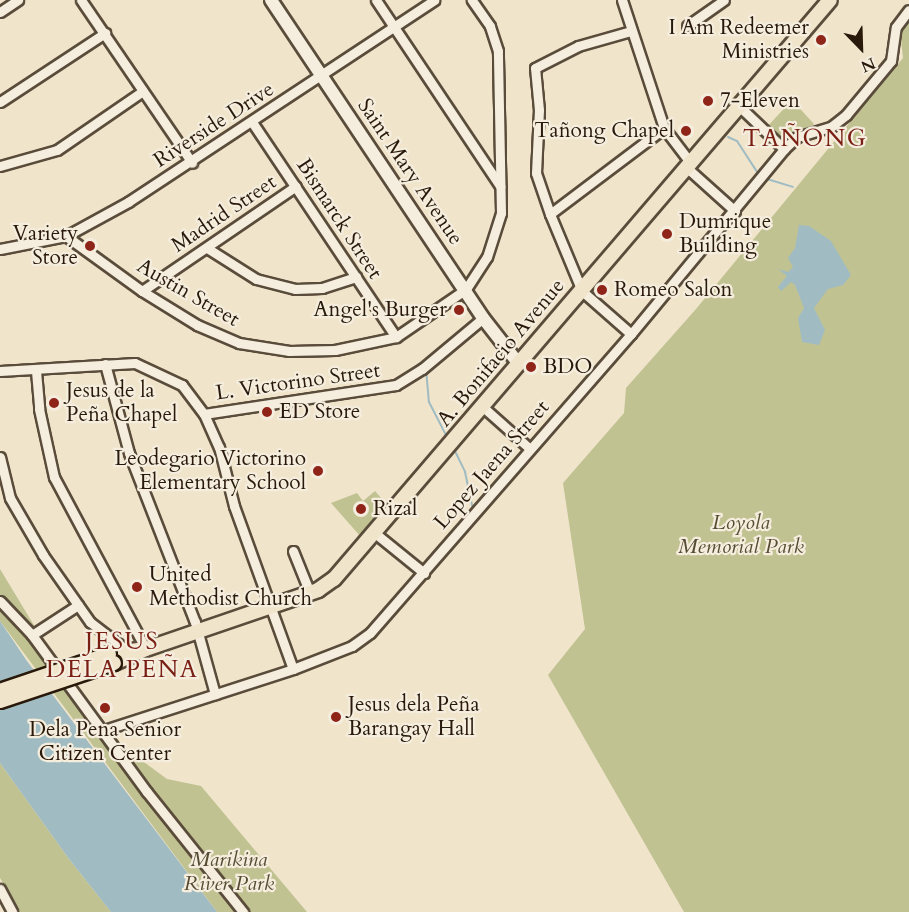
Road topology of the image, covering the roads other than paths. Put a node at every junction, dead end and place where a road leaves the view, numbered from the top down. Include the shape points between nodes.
1 (18, 0) edge
2 (81, 0) edge
3 (271, 0) edge
4 (376, 0) edge
5 (434, 0) edge
6 (472, 0) edge
7 (622, 0) edge
8 (724, 0) edge
9 (830, 0) edge
10 (909, 10) edge
11 (0, 12) edge
12 (687, 26) dead end
13 (394, 27) junction
14 (631, 31) junction
15 (105, 33) junction
16 (321, 76) junction
17 (142, 91) junction
18 (0, 102) edge
19 (738, 105) junction
20 (252, 122) junction
21 (664, 128) junction
22 (784, 149) junction
23 (192, 163) junction
24 (688, 164) junction
25 (0, 166) edge
26 (296, 186) junction
27 (500, 186) junction
28 (735, 211) junction
29 (550, 214) junction
30 (66, 236) junction
31 (207, 248) junction
32 (0, 249) edge
33 (356, 277) junction
34 (466, 289) junction
35 (142, 291) junction
36 (582, 291) junction
37 (483, 318) junction
38 (631, 334) junction
39 (396, 337) junction
40 (105, 364) junction
41 (519, 364) junction
42 (0, 371) edge
43 (36, 371) junction
44 (483, 407) junction
45 (204, 414) junction
46 (529, 448) junction
47 (0, 457) edge
48 (2, 475) edge
49 (376, 534) junction
50 (292, 551) dead end
51 (424, 573) junction
52 (310, 593) junction
53 (0, 602) edge
54 (78, 605) junction
55 (272, 606) junction
56 (197, 632) junction
57 (32, 635) junction
58 (125, 649) junction
59 (146, 649) junction
60 (112, 659) junction
61 (293, 669) junction
62 (0, 691) edge
63 (215, 694) junction
64 (0, 701) edge
65 (101, 731) junction
66 (0, 889) edge
67 (12, 912) edge
68 (243, 912) edge

1 - 11 street
2 - 15 street
3 - 16 street, Saint Mary Avenue
4 - 13 street
5 - 13 street, Riverside Drive
6 - 27 street via 490,26 498,51
7 - 14 street
8 - 12 street
9 - 19 main road, A. Bonifacio Avenue
10 - 22 street, Lopez Jaena Street via 896,27 891,61 846,115 832,126 797,137
13 - 16 street, Riverside Drive
13 - 27 street
14 - 21 street
14 - 29 street via 578,46 535,68 539,110 536,172
15 - 17 street
15 - 18 street
16 - 20 street, Riverside Drive
16 - 34 street, Saint Mary Avenue
17 - 23 street
17 - 25 street via 57,150
19 - 22 street
19 - 24 main road, A. Bonifacio Avenue
20 - 23 street, Riverside Drive
20 - 26 street, Bismarck Street
21 - 24 street
21 - 29 street
22 - 28 street, Lopez Jaena Street
23 - 30 street, Riverside Drive
24 - 28 street
24 - 36 main road, A. Bonifacio Avenue
26 - 31 street, Madrid Street
26 - 33 street, Bismarck Street
27 - 34 street via 501,213 494,235 486,257
28 - 38 street, Lopez Jaena Street
29 - 36 street
30 - 32 street, Riverside Drive
30 - 35 street, Austin Street
31 - 33 street via 256,279 295,289 322,288
31 - 35 street, Madrid Street
33 - 39 street, Bismarck Street
34 - 37 street, Saint Mary Avenue
34 - 39 street, Austin Street
35 - 39 street, Austin Street via 197,324 239,343 289,351 376,344
36 - 38 street
36 - 41 main road, A. Bonifacio Avenue
37 - 41 street, Saint Mary Avenue
37 - 45 street, L. Victorino Street via 422,369 396,385
38 - 46 street, Lopez Jaena Street
40 - 43 street
40 - 45 street via 135,363 165,374 182,385
40 - 56 street via 129,453
41 - 44 main road, A. Bonifacio Avenue
42 - 43 street
43 - 59 street via 39,409 54,477
44 - 46 street
44 - 49 main road, A. Bonifacio Avenue
45 - 55 street via 219,447 234,506
46 - 51 street, Lopez Jaena Street
47 - 48 street
48 - 54 street via 21,517
49 - 51 street
49 - 52 main road, A. Bonifacio Avenue via 334,579
50 - 52 street
51 - 61 street, Lopez Jaena Street via 364,639
52 - 55 main road, A. Bonifacio Avenue
53 - 57 street
54 - 57 street
54 - 58 street via 90,622
55 - 56 main road, A. Bonifacio Avenue
55 - 61 street
56 - 59 main road, A. Bonifacio Avenue
56 - 63 street
57 - 65 street
58 - 59 main road, A. Bonifacio Avenue
58 - 60 main road, A. Bonifacio Avenue
59 - 60 main road, A. Bonifacio Avenue
60 - 62 main road, A. Bonifacio Avenue, bridge
60 - 64 main road, A. Bonifacio Avenue, bridge
61 - 63 street, Lopez Jaena Street
63 - 65 street, Lopez Jaena Street
65 - 68 street
66 - 67 street

